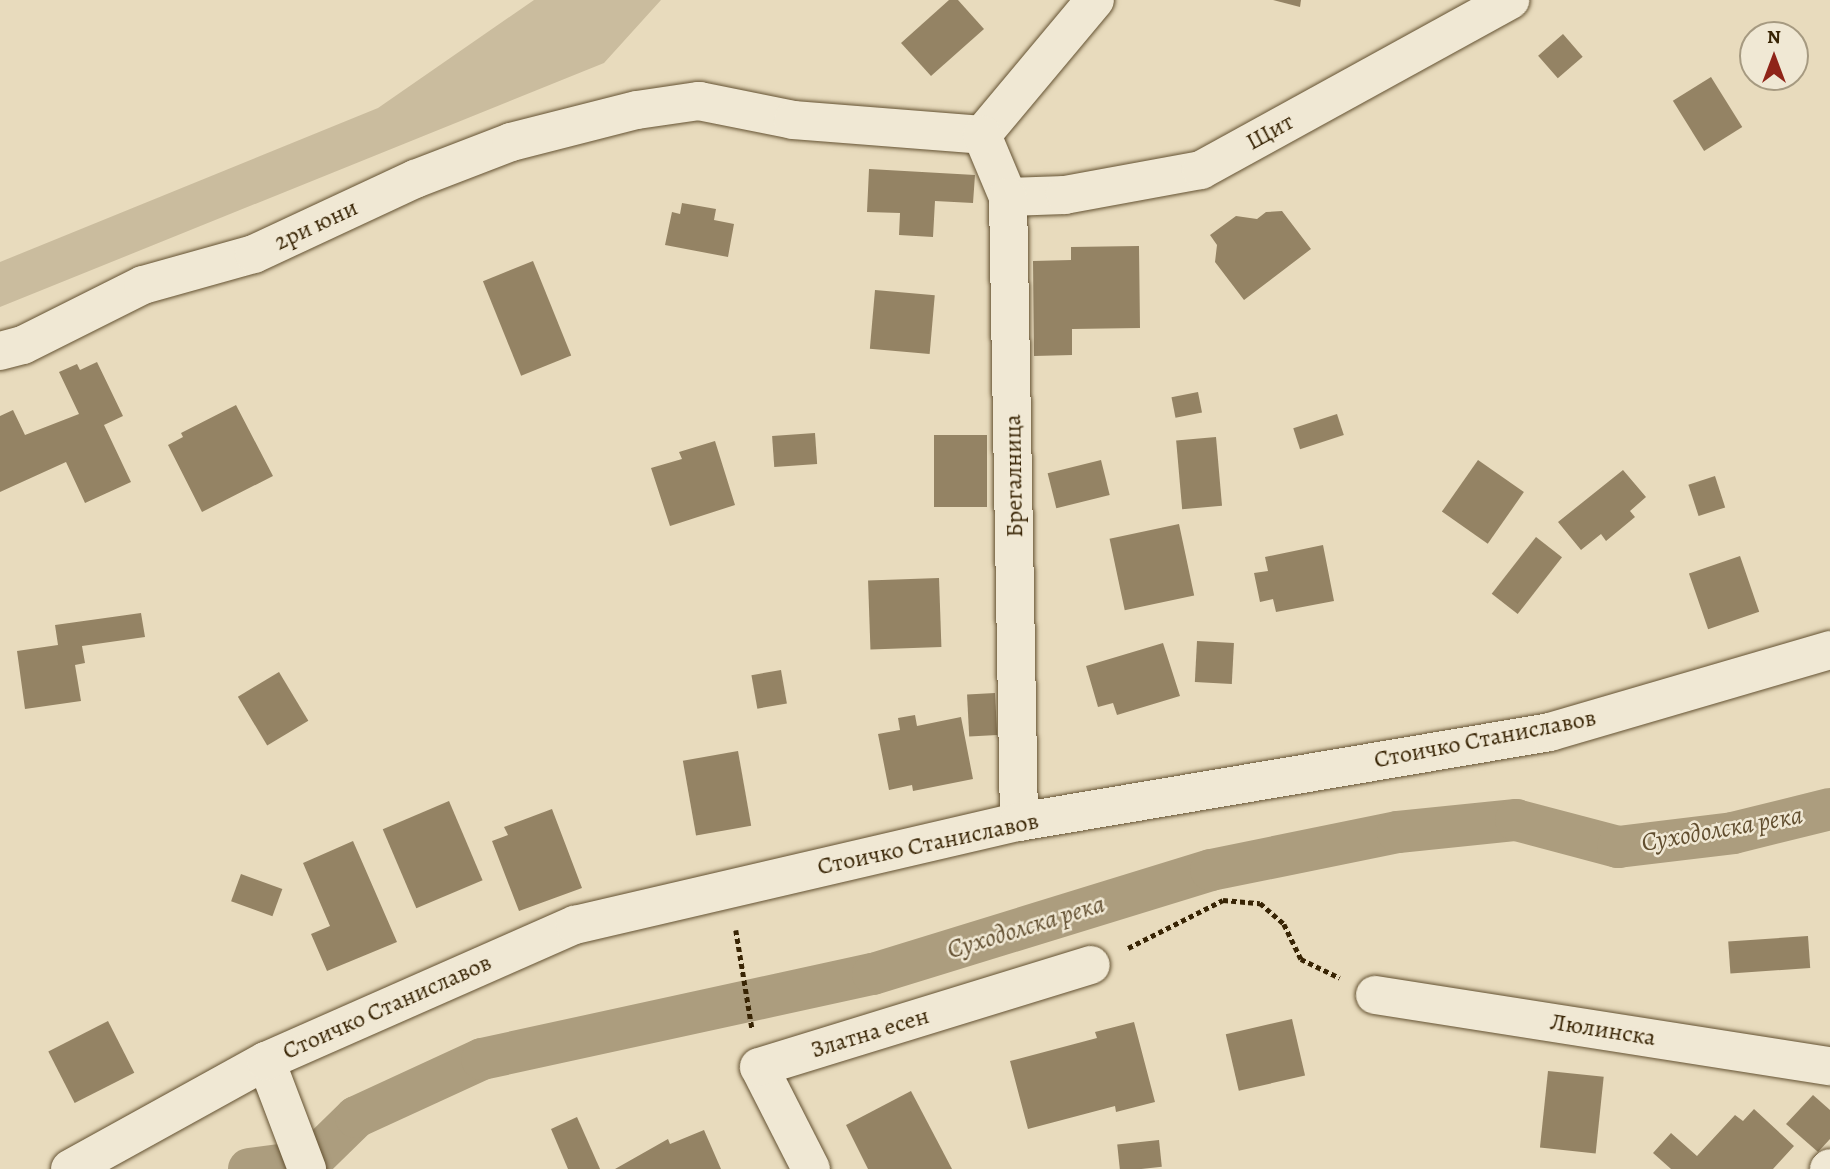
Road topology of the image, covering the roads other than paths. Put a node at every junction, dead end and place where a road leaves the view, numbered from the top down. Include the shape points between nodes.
1 (1095, 0) edge
2 (1510, 0) edge
3 (982, 135) junction
4 (1008, 197) junction
5 (0, 351) edge
6 (1830, 650) edge
7 (1019, 822) junction
8 (1091, 965) road end
9 (1375, 995) road end
10 (266, 1061) junction
11 (1830, 1066) edge
12 (70, 1169) edge
13 (307, 1169) edge
14 (811, 1169) edge

1 - 3 street
2 - 4 street, Щит via 1201,170 1065,195
3 - 4 street, Брегалница
3 - 5 street, 2ри юни via 793,120 699,101 637,110 511,142 415,179 254,254 143,285 23,345
4 - 7 street, Брегалница
6 - 7 street, Стоичко Станиславов via 1550,732
7 - 10 street, Стоичко Станиславов via 575,925
8 - 14 street, Златна есен via 759,1067
9 - 11 street, Люлинска
10 - 12 street, Стоичко Станиславов
10 - 13 street

